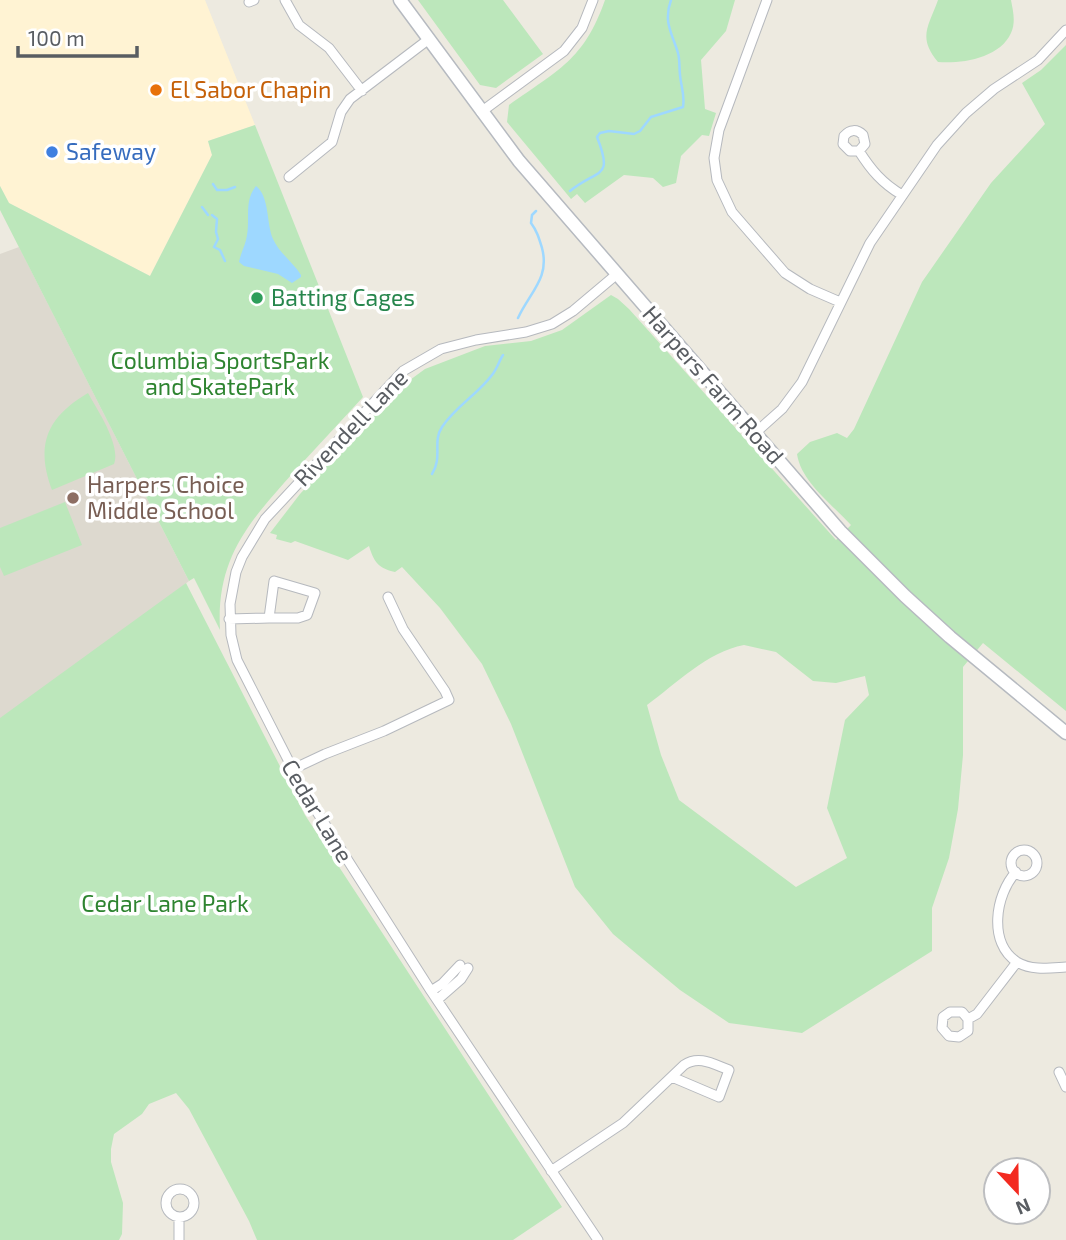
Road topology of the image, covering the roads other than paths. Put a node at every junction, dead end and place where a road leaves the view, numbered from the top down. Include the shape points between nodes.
1 (285, 0) edge
2 (400, 0) edge
3 (593, 0) edge
4 (767, 0) edge
5 (1066, 30) edge
6 (429, 40) junction
7 (362, 91) junction
8 (481, 112) junction
9 (859, 151) dead end
10 (289, 177) dead end
11 (902, 195) junction
12 (617, 274) junction
13 (840, 302) junction
14 (754, 434) junction
15 (388, 597) dead end
16 (269, 618) junction
17 (229, 619) junction
18 (1066, 733) edge
19 (291, 770) junction
20 (1016, 872) dead end
21 (1017, 962) junction
22 (1066, 967) edge
23 (431, 991) junction
24 (437, 1000) junction
25 (968, 1019) dead end
26 (1059, 1072) dead end
27 (672, 1077) junction
28 (1066, 1087) edge
29 (551, 1171) junction
30 (179, 1217) dead end
31 (179, 1240) edge
32 (598, 1240) edge

1 - 7 street via 299,25 329,48
2 - 6 main road, Harpers Farm Road
3 - 8 street via 582,28 564,51
4 - 13 street via 719,130 714,158 717,180 732,212 785,273
5 - 11 street via 1038,60 966,113
6 - 7 street
6 - 8 main road, Harpers Farm Road
7 - 10 street via 345,105 332,142
8 - 12 main road, Harpers Farm Road
9 - 11 street via 880,180
11 - 13 street via 870,243
12 - 14 main road, Harpers Farm Road
12 - 17 street, Rivendell Lane via 552,324 450,346 403,371 265,519 236,572
13 - 14 street via 793,396
14 - 18 main road, Harpers Farm Road via 905,596
15 - 19 street via 449,701
16 - 16 street via 307,615 314,593 274,581
16 - 17 street
17 - 19 street, Cedar Lane via 237,660
19 - 23 street, Cedar Lane
20 - 21 street via 1004,889 998,922 1005,947
21 - 22 street via 1034,968
21 - 25 street via 985,1006
23 - 24 street, Cedar Lane
23 - 24 street via 464,966 461,979
24 - 29 street, Cedar Lane
26 - 28 street
27 - 27 street via 695,1060 729,1070 719,1097
27 - 29 street via 623,1123
29 - 32 street, Cedar Lane
30 - 31 street

